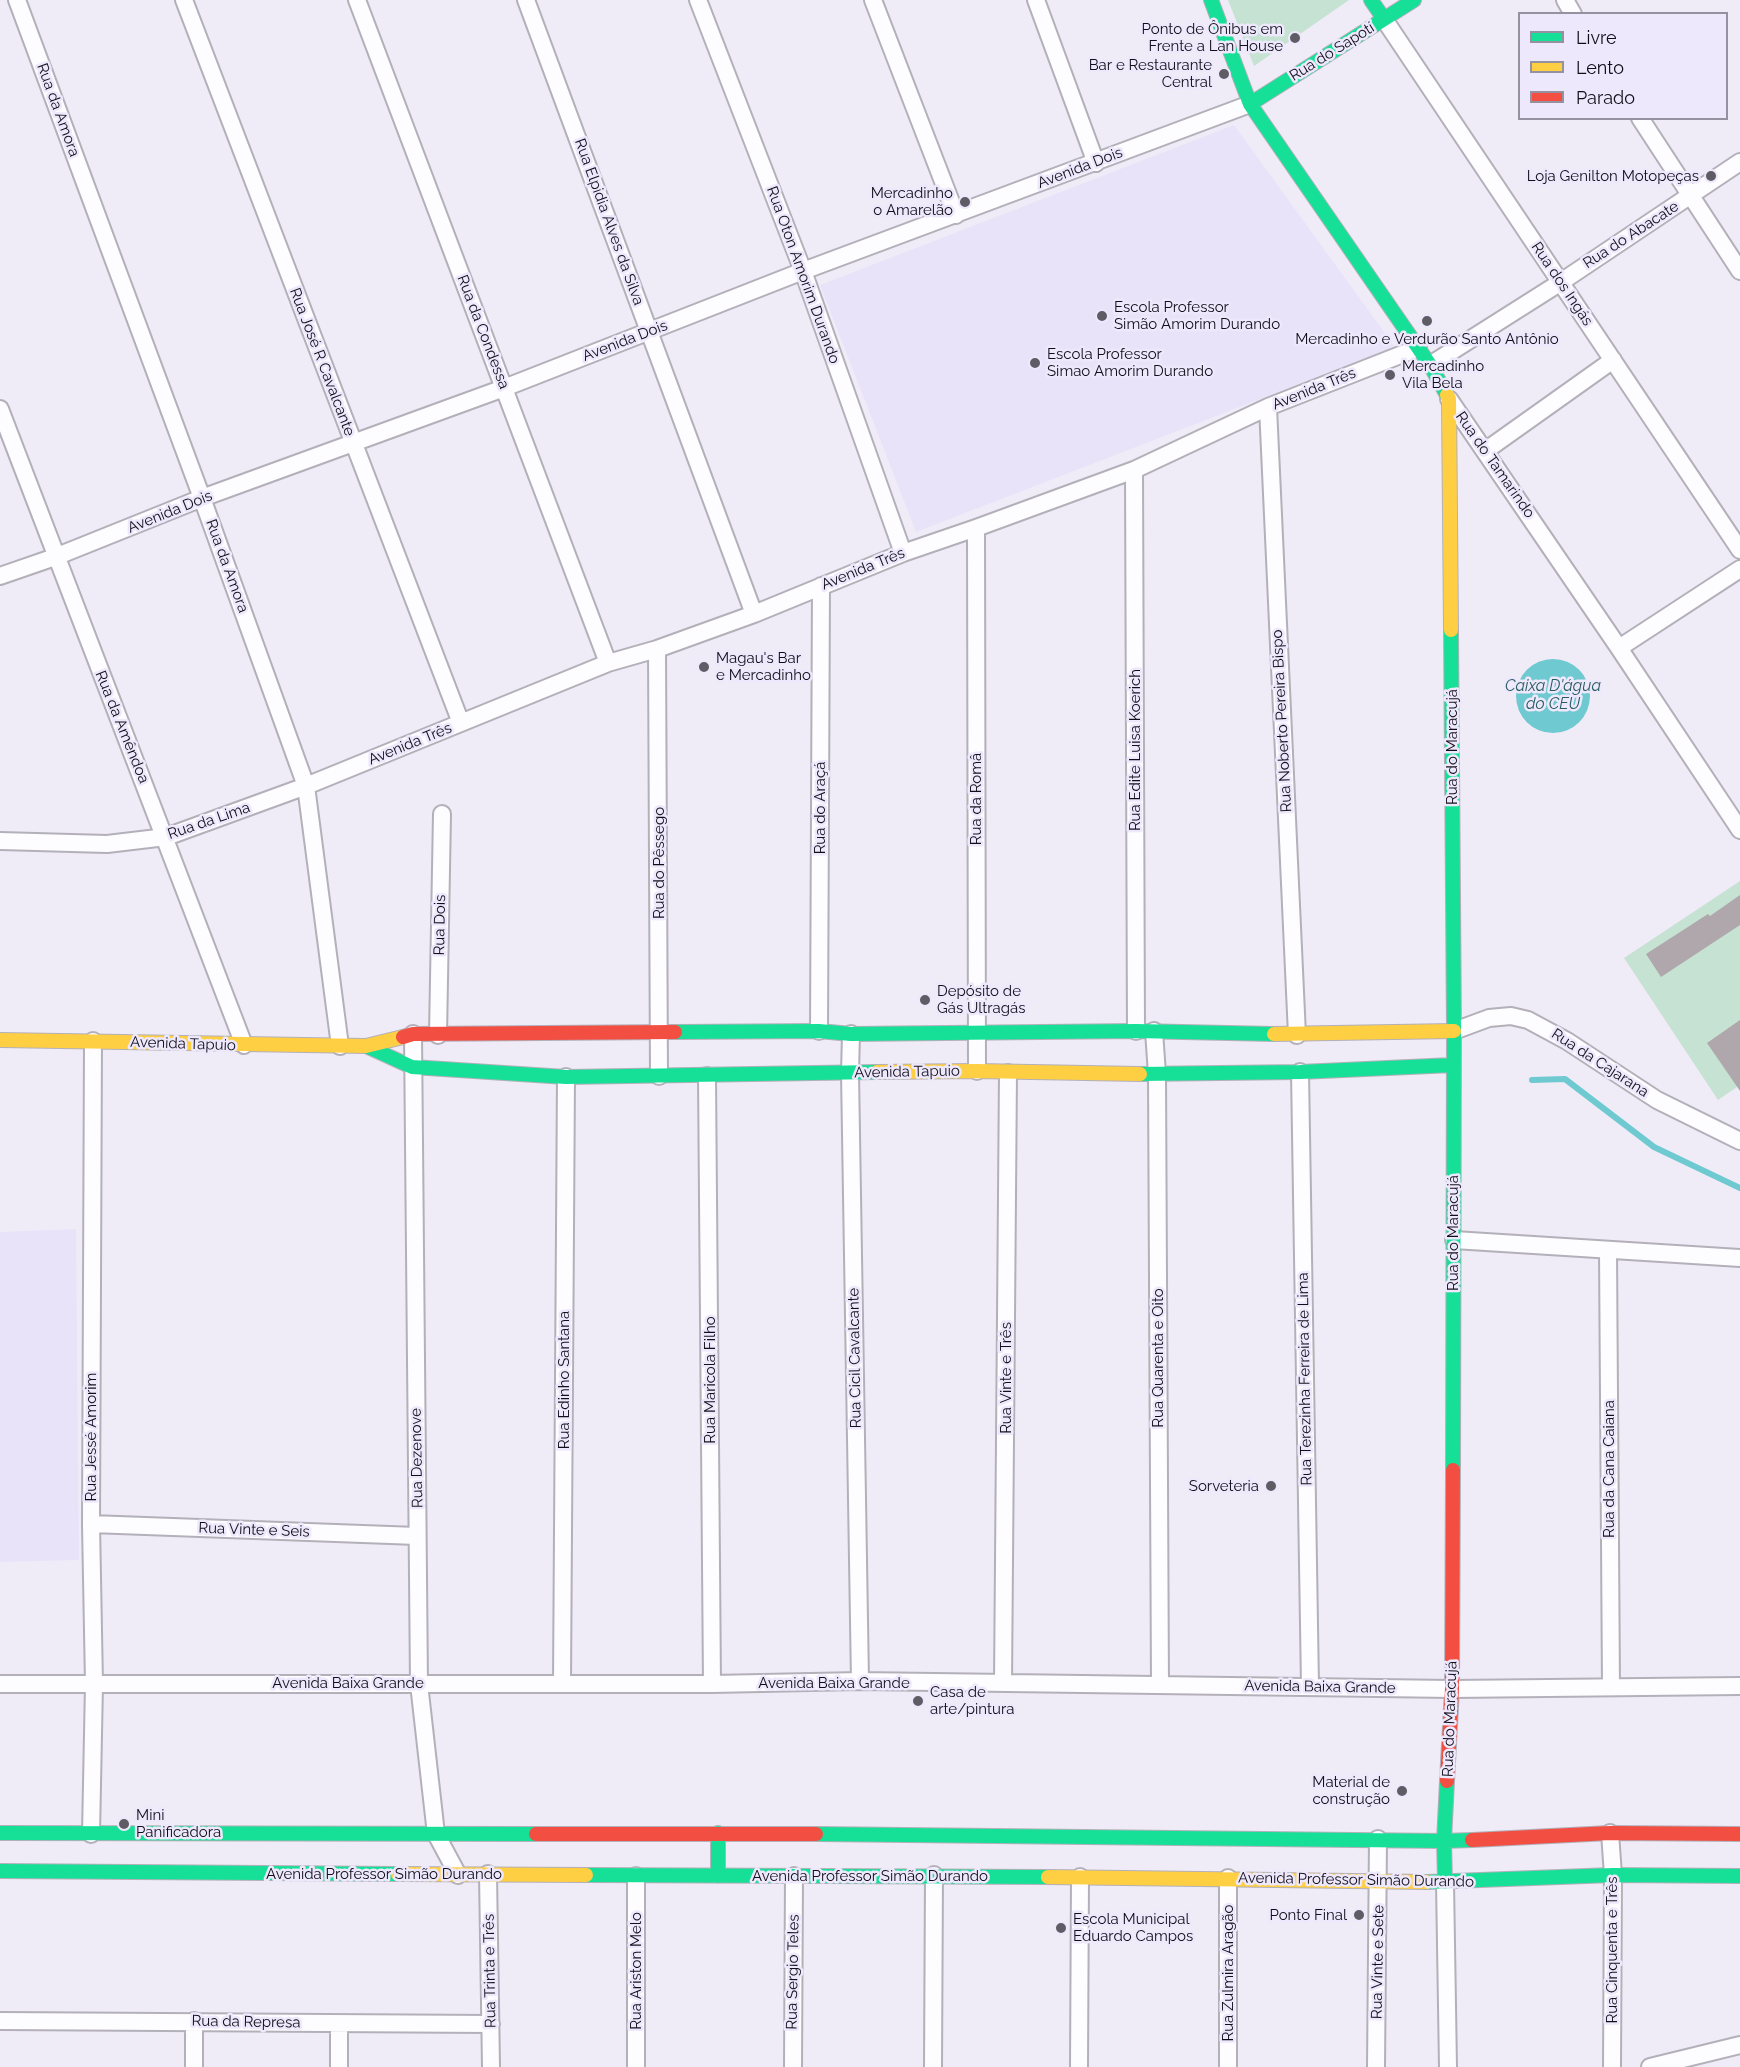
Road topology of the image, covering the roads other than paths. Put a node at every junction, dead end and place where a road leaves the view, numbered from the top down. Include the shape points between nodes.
1 (17, 0) edge
2 (184, 0) edge
3 (357, 0) edge
4 (526, 0) edge
5 (698, 0) edge
6 (873, 0) edge
7 (1036, 0) edge
8 (1211, 0) edge
9 (1371, 0) edge
10 (1414, 0) edge
11 (1384, 19) junction
12 (1250, 104) junction
13 (1641, 120) edge
14 (1096, 162) junction
15 (1740, 162) edge
16 (1690, 197) junction
17 (956, 214) junction
18 (803, 271) junction
19 (1740, 271) edge
20 (1561, 282) junction
21 (650, 331) junction
22 (1418, 348) junction
23 (1613, 360) junction
24 (1430, 365) junction
25 (504, 388) junction
26 (1449, 399) junction
27 (1268, 407) junction
28 (0, 409) edge
29 (353, 443) junction
30 (1485, 451) junction
31 (1134, 470) junction
32 (202, 498) junction
33 (976, 528) junction
34 (1740, 550) edge
35 (903, 553) junction
36 (56, 557) junction
37 (1740, 569) edge
38 (0, 576) edge
39 (821, 586) junction
40 (754, 614) junction
41 (1619, 648) junction
42 (657, 649) junction
43 (608, 663) junction
44 (461, 723) junction
45 (306, 786) junction
46 (442, 814) dead end
47 (1740, 830) edge
48 (166, 837) junction
49 (0, 841) edge
50 (819, 1031) junction
51 (1136, 1031) junction
52 (1154, 1031) junction
53 (1454, 1031) junction
54 (977, 1032) junction
55 (660, 1033) junction
56 (413, 1034) junction
57 (851, 1034) junction
58 (438, 1035) junction
59 (1296, 1035) junction
60 (0, 1040) edge
61 (93, 1041) junction
62 (244, 1045) junction
63 (340, 1046) junction
64 (366, 1046) junction
65 (1453, 1065) junction
66 (412, 1067) junction
67 (977, 1071) junction
68 (1300, 1072) junction
69 (850, 1073) junction
70 (1008, 1073) junction
71 (1157, 1074) junction
72 (659, 1076) junction
73 (707, 1076) junction
74 (566, 1077) junction
75 (1740, 1141) edge
76 (1454, 1240) junction
77 (1608, 1251) junction
78 (1740, 1258) edge
79 (91, 1524) junction
80 (417, 1536) junction
81 (860, 1681) junction
82 (562, 1682) junction
83 (1003, 1683) junction
84 (0, 1684) edge
85 (94, 1684) junction
86 (419, 1684) junction
87 (712, 1684) junction
88 (1160, 1685) junction
89 (1310, 1686) junction
90 (1740, 1686) edge
91 (1611, 1687) junction
92 (1452, 1689) junction
93 (0, 1833) edge
94 (718, 1833) junction
95 (1610, 1833) junction
96 (91, 1834) junction
97 (436, 1834) junction
98 (1740, 1834) edge
99 (1378, 1839) junction
100 (1444, 1841) junction
101 (0, 1871) edge
102 (488, 1874) junction
103 (458, 1875) junction
104 (934, 1875) junction
105 (1612, 1875) junction
106 (636, 1876) junction
107 (718, 1876) junction
108 (794, 1876) junction
109 (1740, 1876) edge
110 (1080, 1877) junction
111 (1228, 1878) junction
112 (1379, 1881) junction
113 (1445, 1882) junction
114 (0, 2021) edge
115 (194, 2021) junction
116 (339, 2024) junction
117 (491, 2024) junction
118 (1740, 2045) edge
119 (194, 2067) edge
120 (339, 2067) edge
121 (491, 2067) edge
122 (636, 2067) edge
123 (793, 2067) edge
124 (933, 2067) edge
125 (1079, 2067) edge
126 (1228, 2067) edge
127 (1377, 2067) edge
128 (1448, 2067) edge
129 (1612, 2067) edge
130 (1650, 2067) edge

1 - 32 street, Rua da Amora
2 - 29 street, Rua José R Cavalcante
3 - 25 street, Rua da Condessa
4 - 21 street, Rua Elpidia Alves da Silva
5 - 18 street, Rua Oton Amorim Durando
6 - 17 street
7 - 14 street
8 - 12 street, Rua do Tamarindo
9 - 11 street
10 - 11 street, Rua do Sapotí
11 - 12 street, Rua do Sapotí
11 - 20 street, Rua dos Ingás
12 - 14 street, Avenida Dois
12 - 22 street, Rua do Tamarindo
13 - 16 street
14 - 17 street, Avenida Dois
15 - 16 street, Rua do Abacate
16 - 19 street
16 - 20 street, Rua do Abacate
17 - 18 street, Avenida Dois
18 - 21 street, Avenida Dois
18 - 35 street, Rua Oton Amorim Durando
20 - 23 street, Rua dos Ingás
20 - 24 street, Rua do Abacate
21 - 25 street, Avenida Dois
21 - 40 street, Rua Elpidia Alves da Silva
22 - 24 street, Rua do Tamarindo
22 - 27 street, Avenida Três
23 - 30 street
23 - 34 street, Rua dos Ingás
24 - 26 street, Rua do Tamarindo
25 - 29 street, Avenida Dois
25 - 43 street, Rua da Condessa
26 - 30 street, Rua do Tamarindo
26 - 53 street, Rua do Maracujá
27 - 31 street, Avenida Três
27 - 59 street, Rua Noberto Pereira Bispo
28 - 36 street, Rua da Amêndoa
29 - 32 street, Avenida Dois
29 - 44 street, Rua José R Cavalcante
30 - 41 street, Rua do Tamarindo
31 - 33 street, Avenida Três
31 - 51 street, Rua Edite Luisa Koerich
32 - 36 street, Avenida Dois
32 - 45 street, Rua da Amora
33 - 35 street, Avenida Três
33 - 54 street, Rua da Româ
35 - 39 street, Avenida Três
36 - 38 street, Avenida Dois
36 - 48 street, Rua da Amêndoa
37 - 41 street
39 - 40 street, Avenida Três
39 - 50 street, Rua do Araçá
40 - 42 street, Avenida Três
41 - 47 street, Rua do Tamarindo
42 - 43 street, Avenida Três
42 - 55 street, Rua do Pêssego
43 - 44 street, Avenida Três
44 - 45 street, Avenida Três
45 - 48 street, Rua da Lima
45 - 63 street, Rua da Amora
46 - 58 street, Rua Dois
48 - 49 street, Rua da Lima via 107,844
48 - 62 street, Rua da Amêndoa
50 - 55 street, Avenida Tapuio
50 - 57 street, Avenida Tapuio
51 - 52 street, Avenida Tapuio
51 - 54 street, Avenida Tapuio
52 - 59 street, Avenida Tapuio
52 - 71 street, Rua Quarenta e Oito
53 - 59 street, Avenida Tapuio
53 - 65 street, Rua do Maracujá
53 - 75 street, Rua da Cajarana via 1489,1018 1511,1016 1528,1020 1657,1100
54 - 57 street, Avenida Tapuio
54 - 67 street, Rua da Româ
55 - 58 street, Avenida Tapuio
55 - 72 street, Rua do Pêssego
56 - 58 street, Avenida Tapuio
56 - 64 street, Avenida Tapuio
56 - 66 street, Rua Dezenove
57 - 69 street, Rua Cicil Cavalcante
60 - 61 street, Avenida Tapuio
61 - 62 street, Avenida Tapuio
61 - 79 street, Rua Jessé Amorim
62 - 63 street, Avenida Tapuio
63 - 64 street, Avenida Tapuio
64 - 66 street, Avenida Tapuio
65 - 68 street, Avenida Tapuio
65 - 76 street, Rua do Maracujá
66 - 74 street, Avenida Tapuio
66 - 80 street, Rua Dezenove
67 - 69 street, Avenida Tapuio
67 - 70 street, Avenida Tapuio
68 - 71 street, Avenida Tapuio
68 - 89 street, Rua Terezinha Ferreira de Lima
69 - 73 street, Avenida Tapuio
69 - 81 street, Rua Cicil Cavalcante
70 - 71 street, Avenida Tapuio
70 - 83 street, Rua Vinte e Três
71 - 88 street, Rua Quarenta e Oito
72 - 73 street, Avenida Tapuio
72 - 74 street, Avenida Tapuio
73 - 87 street, Rua Maricola Filho
74 - 82 street, Rua Edinho Santana
76 - 77 street
76 - 92 street, Rua do Maracujá
77 - 78 street
77 - 91 street, Rua da Cana Caiana
79 - 80 street, Rua Vinte e Seis
79 - 85 street, Rua Jessé Amorim
80 - 86 street, Rua Dezenove
81 - 83 street, Avenida Baixa Grande
81 - 87 street, Avenida Baixa Grande
82 - 86 street, Avenida Baixa Grande
82 - 87 street, Avenida Baixa Grande
83 - 88 street, Avenida Baixa Grande
84 - 85 street, Avenida Baixa Grande
85 - 86 street, Avenida Baixa Grande
85 - 96 street, Rua Jessé Amorim
86 - 97 street, Rua Dezenove
88 - 89 street, Avenida Baixa Grande
89 - 92 street, Avenida Baixa Grande
90 - 91 street, Avenida Baixa Grande
91 - 92 street, Avenida Baixa Grande
92 - 100 street, Rua do Maracujá
93 - 96 street
94 - 97 street
94 - 99 street
94 - 107 street
95 - 98 street
95 - 100 street
95 - 105 street, Rua Cinquenta e Três
96 - 97 street via 140,1839
97 - 103 street, Rua Dezenove
99 - 100 street
99 - 112 street, Rua Vinte e Sete
100 - 113 street, Rua do Maracujá
101 - 103 street, Avenida Professor Simão Durando via 138,1867
102 - 103 street, Avenida Professor Simão Durando
102 - 106 street, Avenida Professor Simão Durando
102 - 117 street, Rua Trinta e Três
104 - 108 street, Avenida Professor Simão Durando
104 - 110 street, Avenida Professor Simão Durando
104 - 124 street
105 - 109 street, Avenida Professor Simão Durando
105 - 113 street, Avenida Professor Simão Durando
105 - 129 street, Rua Cinquenta e Três
106 - 107 street, Avenida Professor Simão Durando
106 - 122 street, Rua Ariston Melo
107 - 108 street, Avenida Professor Simão Durando
108 - 123 street, Rua Sergio Teles
110 - 111 street, Avenida Professor Simão Durando
110 - 125 street
111 - 112 street, Avenida Professor Simão Durando
111 - 126 street, Rua Zulmira Aragão
112 - 113 street, Avenida Professor Simão Durando
112 - 127 street, Rua Vinte e Sete
113 - 128 street, Rua do Maracujá
114 - 115 street, Rua da Represa
115 - 116 street, Rua da Represa
115 - 119 street
116 - 117 street, Rua da Represa
116 - 120 street
117 - 121 street, Rua Trinta e Três
118 - 130 street

